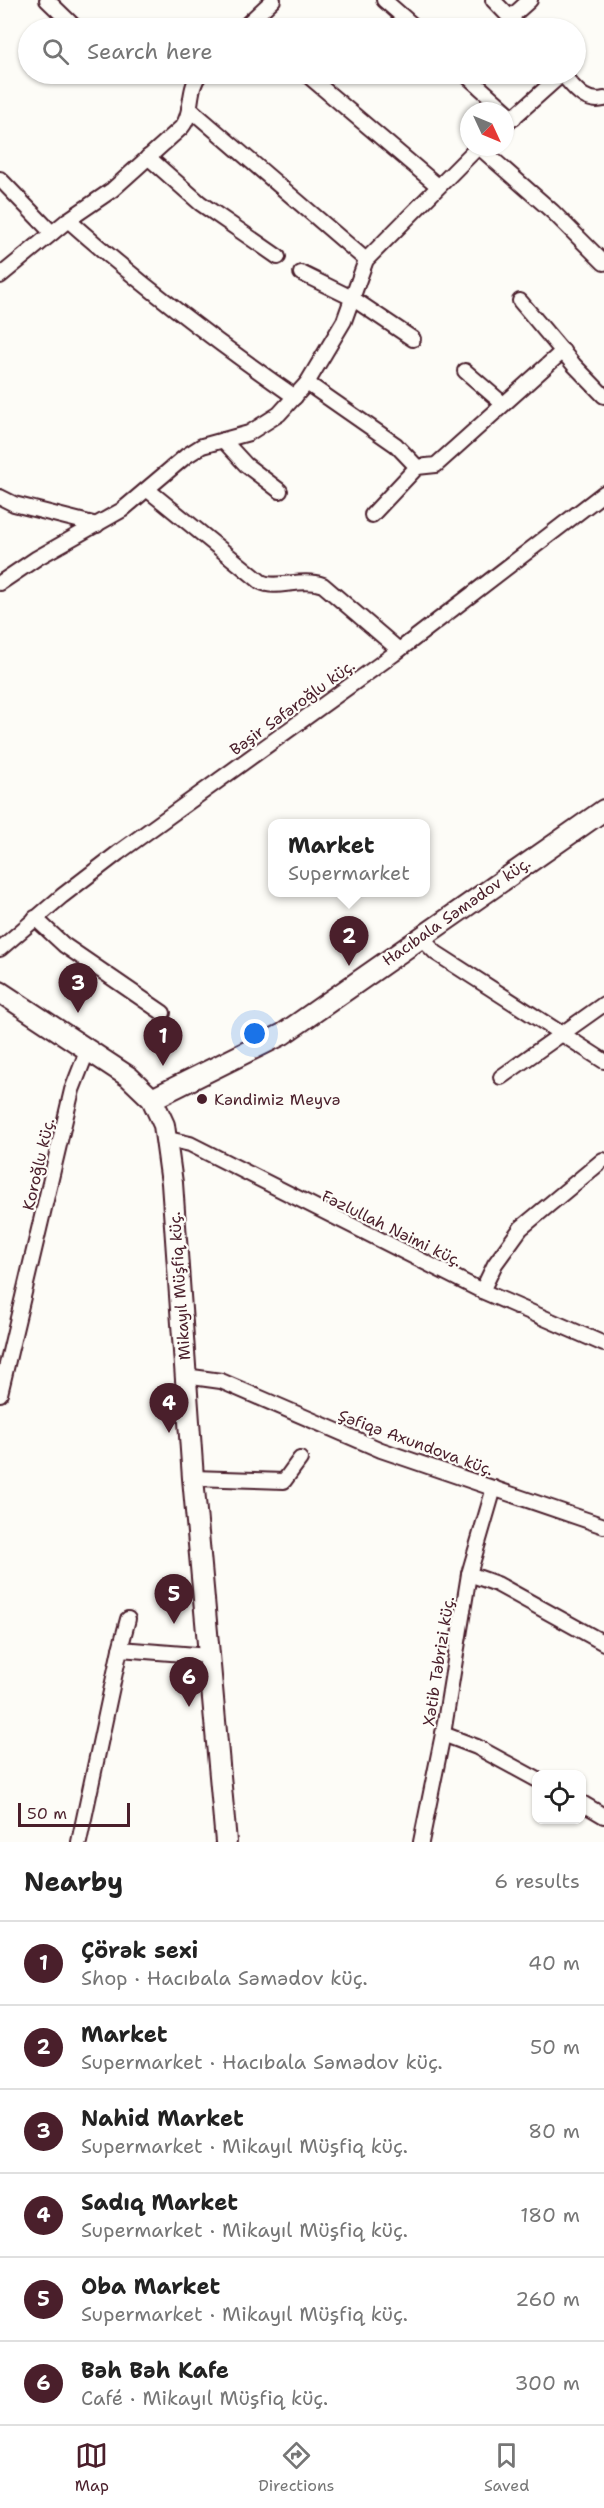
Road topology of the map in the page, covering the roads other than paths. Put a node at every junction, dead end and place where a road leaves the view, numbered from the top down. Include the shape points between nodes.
1 (47, 0) edge
2 (273, 0) edge
3 (384, 0) edge
4 (493, 0) edge
5 (530, 0) edge
6 (66, 18) edge
7 (256, 18) edge
8 (405, 18) edge
9 (510, 18) edge
10 (518, 18) edge
11 (194, 84) edge
12 (318, 84) edge
13 (474, 84) edge
14 (551, 84) edge
15 (571, 84) edge
16 (604, 99) edge
17 (491, 102) edge
18 (188, 114) junction
19 (514, 117) edge
20 (469, 156) edge
21 (488, 156) edge
22 (148, 157) junction
23 (0, 179) edge
24 (438, 186) junction
25 (68, 220) junction
26 (52, 233) junction
27 (278, 257) dead end
28 (366, 260) junction
29 (604, 263) edge
30 (301, 273) dead end
31 (0, 276) edge
32 (352, 298) junction
33 (520, 301) dead end
34 (413, 339) dead end
35 (563, 351) junction
36 (465, 371) dead end
37 (307, 383) junction
38 (604, 396) edge
39 (295, 397) junction
40 (502, 403) junction
41 (223, 440) junction
42 (417, 467) junction
43 (148, 490) junction
44 (280, 491) dead end
45 (604, 493) edge
46 (0, 497) edge
47 (372, 515) dead end
48 (97, 525) junction
49 (0, 583) edge
50 (399, 650) junction
51 (604, 810) edge
52 (35, 918) junction
53 (420, 937) junction
54 (0, 949) edge
55 (0, 992) edge
56 (604, 1004) edge
57 (163, 1013) dead end
58 (563, 1033) junction
59 (88, 1049) junction
60 (604, 1061) edge
61 (501, 1077) dead end
62 (152, 1099) junction
63 (168, 1139) junction
64 (603, 1160) edge
65 (482, 1291) junction
66 (604, 1344) edge
67 (185, 1376) junction
68 (0, 1394) edge
69 (300, 1459) dead end
70 (193, 1478) junction
71 (494, 1488) junction
72 (604, 1526) edge
73 (469, 1574) junction
74 (128, 1619) dead end
75 (604, 1643) edge
76 (120, 1649) junction
77 (209, 1656) junction
78 (442, 1734) junction
79 (532, 1776) edge
80 (586, 1805) edge
81 (604, 1816) edge
82 (79, 1842) edge
83 (226, 1842) edge
84 (421, 1842) edge

1 - 6 street
2 - 7 street
3 - 8 street
4 - 9 street
5 - 10 street
11 - 18 street
12 - 24 street
13 - 17 street
14 - 19 street
15 - 16 street via 584,98 594,102
18 - 22 street
18 - 28 street
20 - 24 street
21 - 29 street
22 - 25 street via 112,190
22 - 27 street via 200,203
23 - 26 street
24 - 28 street
25 - 26 street
25 - 39 street via 130,275
26 - 31 street
28 - 32 street
30 - 32 street
32 - 34 street
32 - 37 street via 344,321
33 - 35 street
35 - 38 street
35 - 40 street
36 - 40 street
37 - 39 street
37 - 42 street via 396,445
39 - 41 street via 279,414 249,433
40 - 42 street via 436,465
41 - 43 street via 201,446
41 - 44 street via 246,465
42 - 47 street
43 - 48 street
43 - 50 street via 261,582 271,585 306,581 322,585
45 - 50 street, Bəşir Səfəroğlu küç.
46 - 48 street
48 - 49 street
50 - 52 street, Bəşir Səfəroğlu küç. via 118,853
51 - 53 main road, Hacıbala Səmədov küç.
52 - 54 street, Bəşir Səfəroğlu küç.
52 - 57 street via 64,945
53 - 58 street via 436,953
53 - 62 main road, Hacıbala Səmədov küç. via 284,1034
55 - 59 main road, Mikayıl Müşfiq küç.
56 - 58 street
58 - 60 street
58 - 61 street
59 - 62 main road, Mikayıl Müşfiq küç. via 129,1077
59 - 68 street, Koroğlu küç. via 72,1090
62 - 63 main road, Mikayıl Müşfiq küç.
63 - 65 street, Fəzlullah Nəimi küç. via 190,1144
63 - 67 main road, Mikayıl Müşfiq küç.
64 - 65 street via 521,1228 495,1264
65 - 66 street, Fəzlullah Nəimi küç.
67 - 70 main road, Mikayıl Müşfiq küç.
67 - 71 street, Şəfiqə Axundova küç. via 221,1381 381,1450
69 - 70 street via 284,1481
70 - 77 main road, Mikayıl Müşfiq küç.
71 - 72 street, Şəfiqə Axundova küç.
71 - 73 street, Xətib Təbrizi küç.
73 - 75 street via 497,1584
73 - 78 street, Xətib Təbrizi küç.
74 - 76 street
76 - 77 street
76 - 82 street
77 - 83 main road, Mikayıl Müşfiq küç.
78 - 79 street via 477,1747
78 - 84 street, Xətib Təbrizi küç.
80 - 81 street

